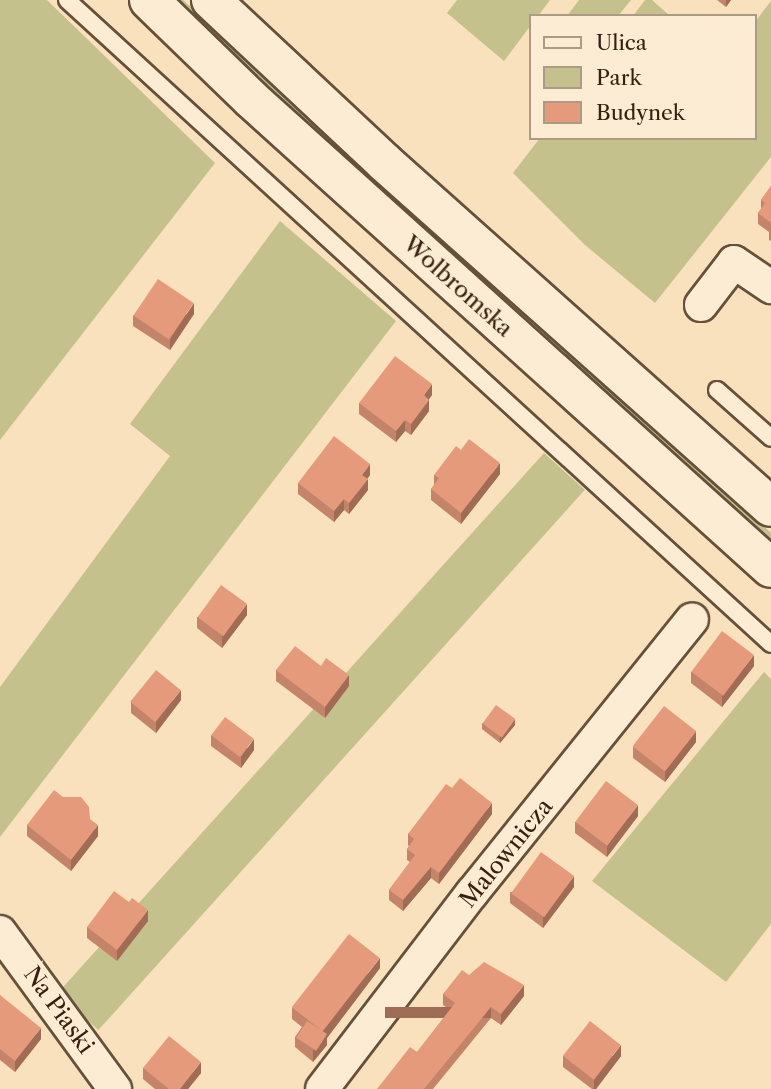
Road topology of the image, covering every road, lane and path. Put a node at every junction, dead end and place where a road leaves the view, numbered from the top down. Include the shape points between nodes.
1 (67, 0) edge
2 (149, 0) edge
3 (211, 0) edge
4 (771, 287) edge
5 (701, 305) dead end
6 (717, 390) dead end
7 (771, 438) edge
8 (771, 507) edge
9 (771, 568) edge
10 (692, 620) dead end
11 (771, 644) edge
12 (0, 932) edge
13 (115, 1089) edge
14 (322, 1089) edge

1 - 11 lane
2 - 9 main road, Wolbromska via 272,118
3 - 8 main road, Wolbromska via 383,162
4 - 5 street via 734,262
6 - 7 lane
10 - 14 street, Malownicza
12 - 13 street, Na Piaski

